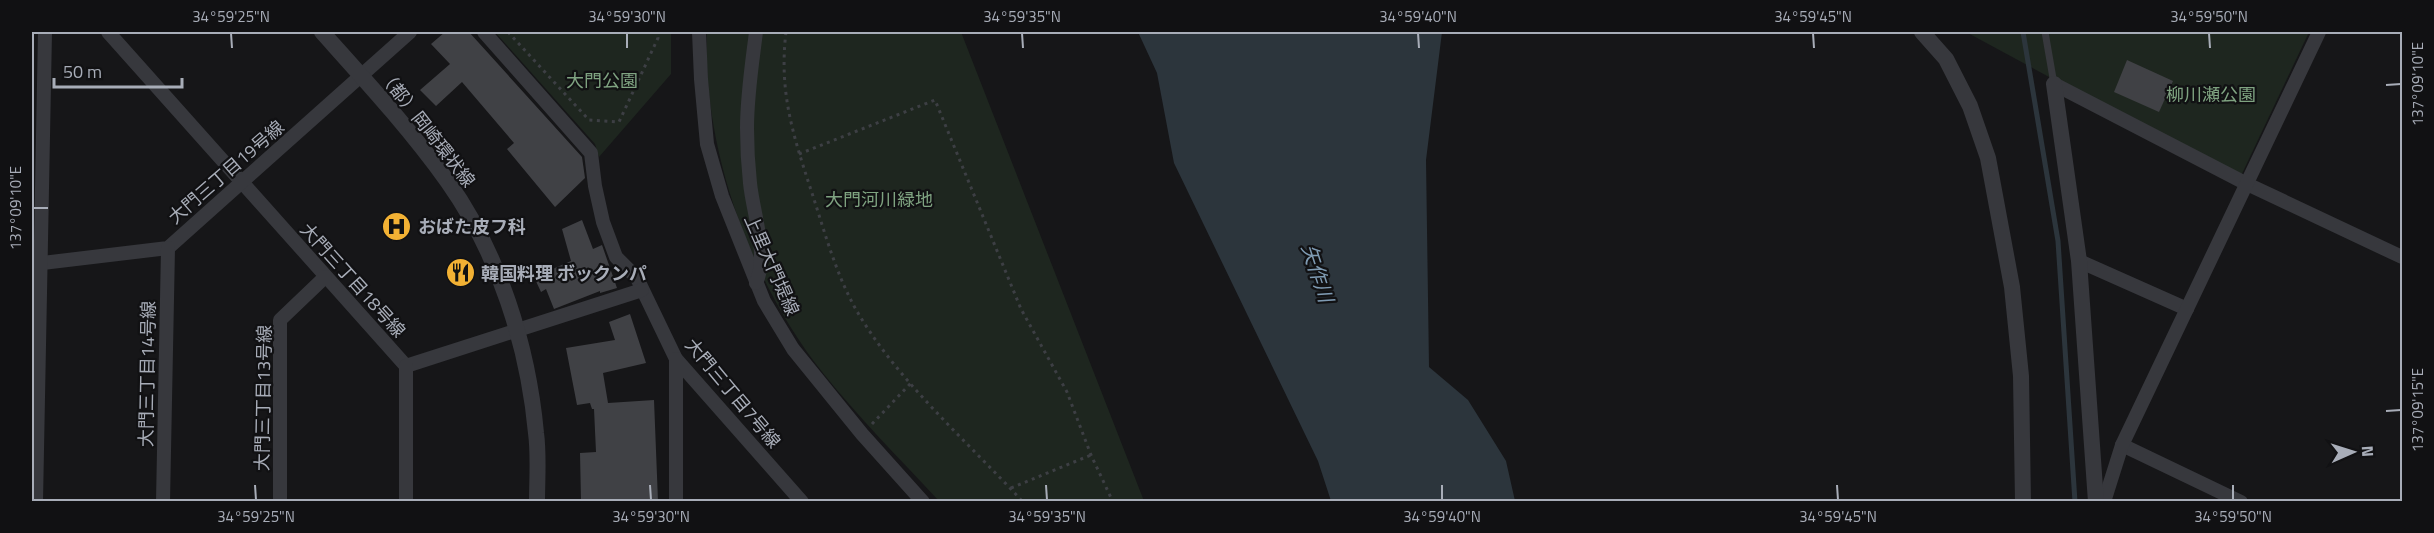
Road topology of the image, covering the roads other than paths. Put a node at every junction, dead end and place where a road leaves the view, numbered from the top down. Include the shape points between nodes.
1 (45, 32) edge
2 (108, 32) edge
3 (322, 32) edge
4 (410, 32) edge
5 (484, 32) edge
6 (699, 32) edge
7 (756, 32) edge
8 (1922, 32) edge
9 (2045, 32) edge
10 (2319, 32) edge
11 (361, 76) junction
12 (2054, 84) junction
13 (243, 182) junction
14 (2247, 184) junction
15 (168, 248) junction
16 (2403, 257) edge
17 (2079, 261) junction
18 (36, 264) edge
19 (325, 277) junction
20 (756, 283) junction
21 (642, 290) junction
22 (2187, 309) junction
23 (517, 331) junction
24 (676, 359) junction
25 (406, 366) junction
26 (2122, 445) junction
27 (36, 501) edge
28 (163, 501) edge
29 (280, 501) edge
30 (406, 501) edge
31 (537, 501) edge
32 (676, 501) edge
33 (802, 501) edge
34 (923, 501) edge
35 (2023, 501) edge
36 (2096, 501) edge
37 (2104, 501) edge
38 (2241, 501) edge

1 - 18 street
2 - 13 street, 大門三丁目18号線
3 - 11 street, （都）岡崎環状線
4 - 11 street, 大門三丁目19号線
5 - 21 street, 大門三丁目7号線 via 591,153 603,222 616,257
6 - 20 street, 上里大門堤線 via 708,144 722,196
7 - 20 street via 747,128 750,184 762,257
8 - 35 street via 1946,59 1970,106 1989,158 2012,287 2021,376
9 - 12 lane
10 - 14 street
11 - 13 street, 大門三丁目19号線
11 - 23 street, （都）岡崎環状線 via 449,183 480,236
12 - 14 street
12 - 17 street
13 - 15 street, 大門三丁目19号線
13 - 19 street, 大門三丁目18号線
14 - 16 street
14 - 22 street
15 - 18 street, 大門三丁目19号線
15 - 28 street, 大門三丁目14号線
17 - 22 street
17 - 36 street
18 - 27 street
19 - 25 street, 大門三丁目18号線
19 - 29 street, 大門三丁目13号線 via 280,320
20 - 34 street, 上里大門堤線 via 793,349
21 - 23 street
21 - 24 street, 大門三丁目7号線
22 - 26 street
23 - 25 street
23 - 31 street, （都）岡崎環状線 via 529,377 537,435
24 - 32 street
24 - 33 street, 大門三丁目7号線
25 - 30 street
26 - 37 street
26 - 38 street

